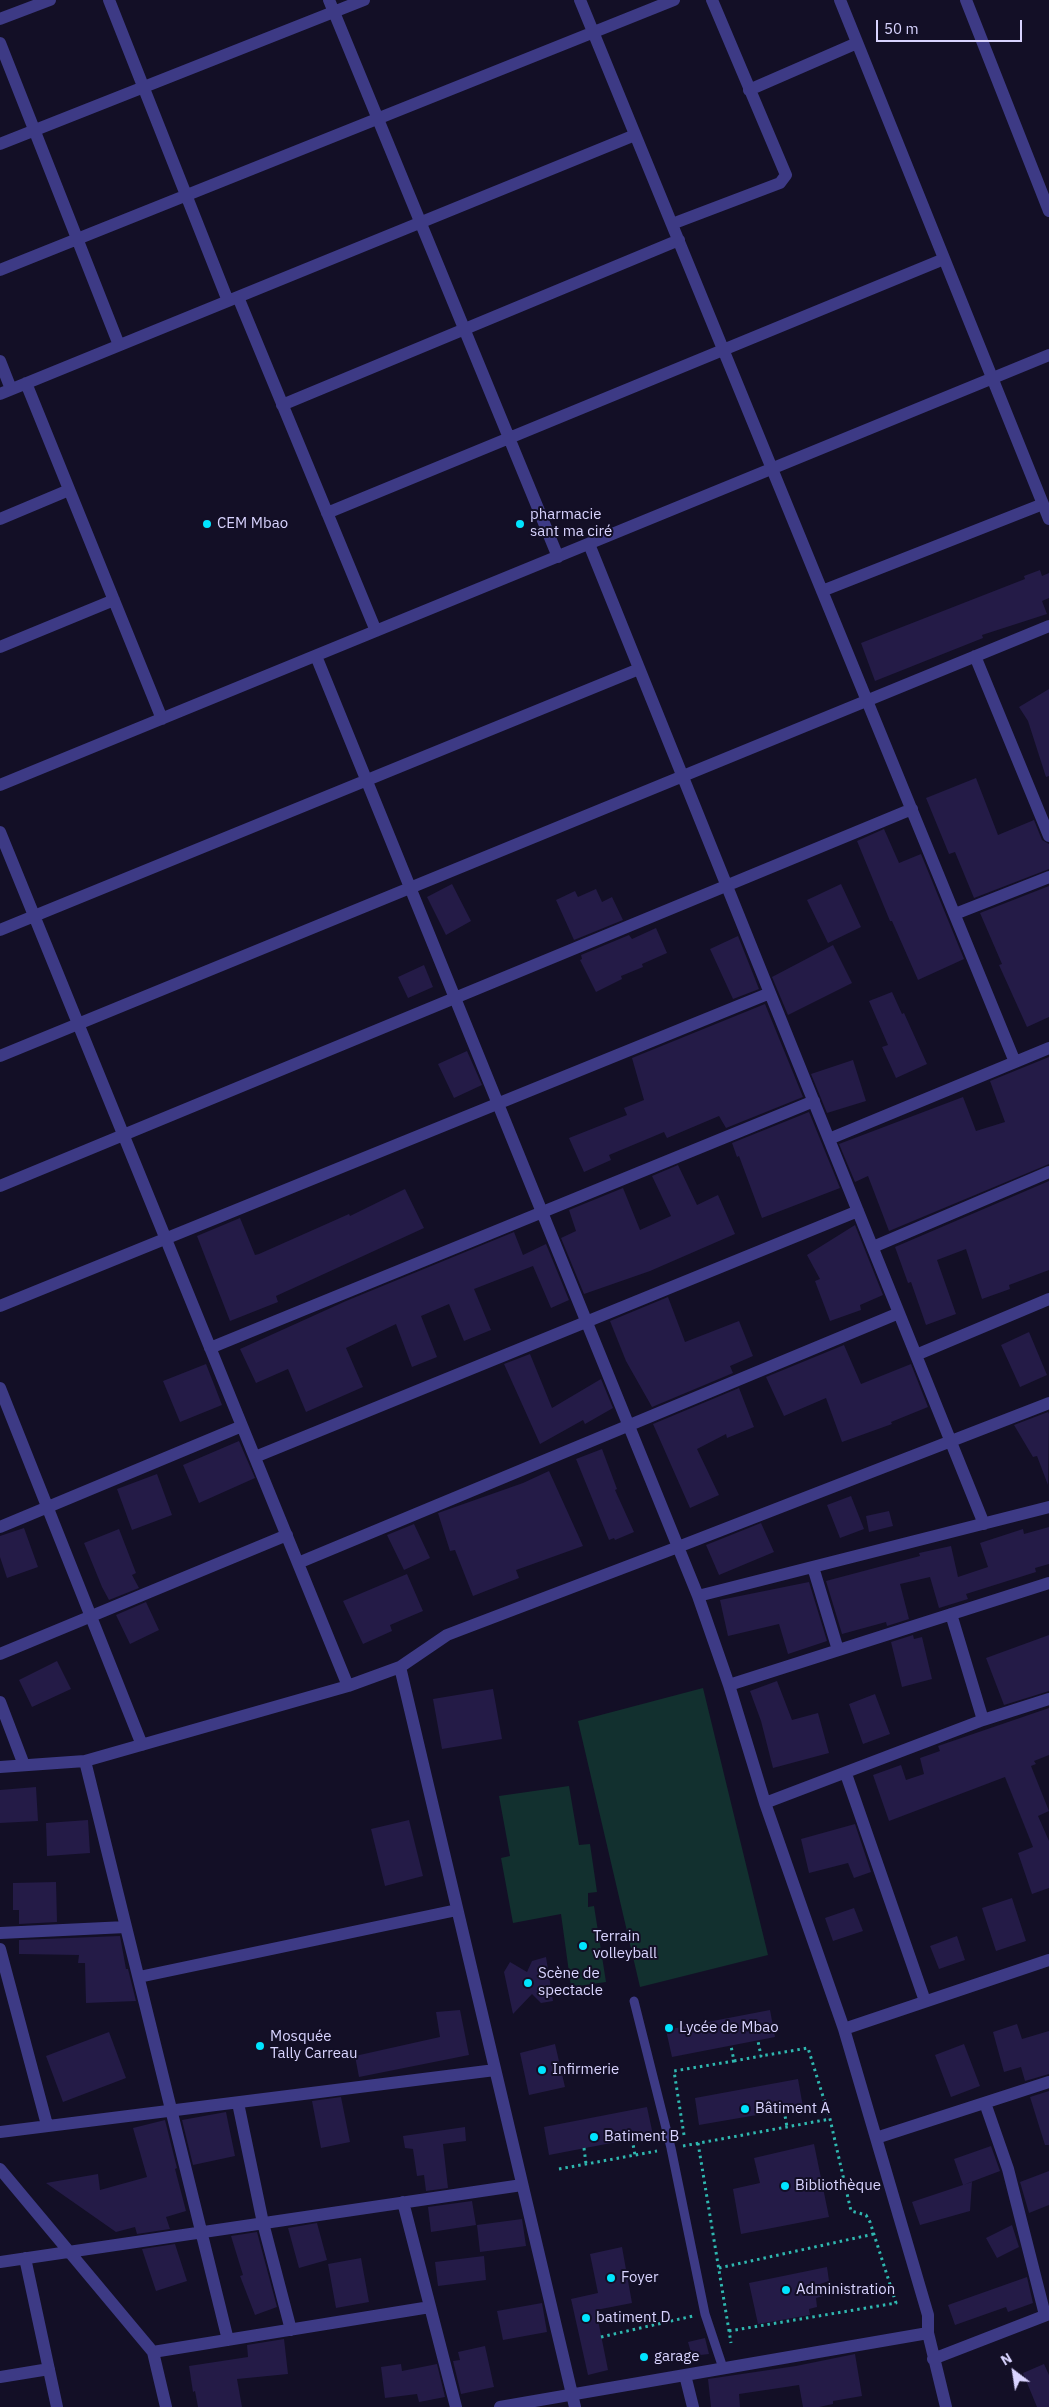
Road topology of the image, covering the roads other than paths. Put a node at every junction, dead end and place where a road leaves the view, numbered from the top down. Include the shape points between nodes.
1 (50, 0) edge
2 (109, 0) edge
3 (364, 0) edge
4 (580, 0) edge
5 (674, 0) edge
6 (712, 0) edge
7 (840, 0) edge
8 (966, 0) edge
9 (332, 6) edge
10 (0, 19) edge
11 (593, 33) junction
12 (0, 43) edge
13 (857, 43) junction
14 (144, 88) junction
15 (750, 90) junction
16 (378, 119) junction
17 (35, 131) junction
18 (635, 135) junction
19 (0, 144) edge
20 (186, 196) junction
21 (1049, 211) edge
22 (421, 222) junction
23 (672, 224) junction
24 (77, 239) junction
25 (679, 240) junction
26 (944, 259) junction
27 (0, 270) edge
28 (233, 299) junction
29 (464, 329) junction
30 (119, 345) junction
31 (724, 350) junction
32 (1049, 355) edge
33 (0, 361) edge
34 (992, 378) junction
35 (26, 383) junction
36 (6, 391) edge
37 (282, 405) junction
38 (509, 438) junction
39 (772, 469) junction
40 (69, 490) junction
41 (1043, 504) junction
42 (327, 513) junction
43 (0, 519) edge
44 (1049, 519) edge
45 (589, 544) junction
46 (558, 557) junction
47 (822, 591) junction
48 (114, 600) junction
49 (1049, 626) edge
50 (376, 631) junction
51 (0, 646) edge
52 (316, 656) junction
53 (975, 656) junction
54 (639, 669) junction
55 (867, 700) junction
56 (162, 719) junction
57 (682, 776) junction
58 (366, 780) junction
59 (0, 785) edge
60 (912, 809) junction
61 (0, 832) edge
62 (1049, 836) edge
63 (1049, 877) edge
64 (727, 885) junction
65 (410, 888) junction
66 (955, 914) junction
67 (34, 916) junction
68 (0, 930) edge
69 (770, 993) junction
70 (455, 998) junction
71 (78, 1024) junction
72 (1049, 1048) edge
73 (0, 1056) edge
74 (1015, 1062) junction
75 (814, 1101) junction
76 (498, 1104) junction
77 (123, 1135) junction
78 (829, 1139) junction
79 (1049, 1172) edge
80 (0, 1186) edge
81 (858, 1211) junction
82 (542, 1212) junction
83 (166, 1239) junction
84 (873, 1247) junction
85 (1049, 1299) edge
86 (0, 1306) edge
87 (900, 1312) junction
88 (587, 1322) junction
89 (210, 1348) junction
90 (916, 1355) junction
91 (0, 1388) edge
92 (1049, 1403) edge
93 (628, 1424) junction
94 (242, 1426) junction
95 (951, 1442) junction
96 (255, 1457) junction
97 (47, 1507) junction
98 (1049, 1507) edge
99 (984, 1524) junction
100 (0, 1526) edge
101 (287, 1535) junction
102 (678, 1548) junction
103 (298, 1563) junction
104 (813, 1567) junction
105 (1049, 1583) edge
106 (698, 1596) junction
107 (951, 1614) junction
108 (91, 1616) junction
109 (838, 1650) junction
110 (0, 1654) edge
111 (400, 1667) junction
112 (729, 1684) junction
113 (348, 1686) junction
114 (1049, 1699) edge
115 (0, 1702) edge
116 (983, 1720) junction
117 (142, 1745) junction
118 (85, 1761) junction
119 (24, 1765) junction
120 (0, 1767) edge
121 (846, 1774) junction
122 (765, 1803) junction
123 (457, 1910) junction
124 (126, 1927) junction
125 (0, 1933) edge
126 (0, 1949) edge
127 (1049, 1960) edge
128 (2, 1968) edge
129 (139, 1977) junction
130 (634, 2001) dead end
131 (925, 2001) junction
132 (844, 2029) junction
133 (495, 2070) junction
134 (1049, 2082) edge
135 (238, 2103) junction
136 (985, 2103) junction
137 (172, 2111) junction
138 (47, 2125) junction
139 (0, 2132) edge
140 (876, 2138) junction
141 (0, 2169) edge
142 (522, 2184) junction
143 (403, 2202) junction
144 (263, 2223) junction
145 (202, 2232) junction
146 (69, 2252) junction
147 (25, 2258) junction
148 (0, 2262) edge
149 (430, 2307) junction
150 (1047, 2314) edge
151 (291, 2330) junction
152 (928, 2333) junction
153 (228, 2340) junction
154 (153, 2352) junction
155 (933, 2359) junction
156 (723, 2368) junction
157 (49, 2369) junction
158 (685, 2375) junction
159 (0, 2377) edge
160 (574, 2401) edge
161 (57, 2407) edge
162 (166, 2407) edge
163 (456, 2407) edge
164 (500, 2407) edge
165 (693, 2407) edge
166 (946, 2407) edge

1 - 10 street
2 - 14 street
3 - 9 street
4 - 11 street
5 - 11 street
6 - 15 street
7 - 13 street
8 - 21 street
9 - 14 street
9 - 16 street
11 - 16 street
11 - 18 street
12 - 17 street
13 - 15 street
13 - 26 street
14 - 17 street
14 - 20 street
15 - 23 street via 786,176 780,182
16 - 20 street
16 - 22 street
17 - 19 street
17 - 24 street
18 - 22 street
18 - 23 street
20 - 24 street
20 - 28 street
22 - 28 street
22 - 29 street
23 - 25 street
24 - 27 street
24 - 30 street
25 - 29 street
25 - 31 street
26 - 31 street
26 - 34 street
28 - 30 street
28 - 37 street
29 - 37 street
29 - 38 street
30 - 35 street
31 - 38 street
31 - 39 street
32 - 34 street
33 - 36 street
34 - 39 street
34 - 41 street
35 - 36 street
35 - 40 street
37 - 42 street
38 - 42 street
38 - 46 street
39 - 45 street
39 - 47 street
40 - 43 street
40 - 48 street
41 - 44 street
41 - 47 street
42 - 50 street
45 - 46 street
45 - 54 street
46 - 50 street
47 - 55 street
48 - 51 street
48 - 56 street
49 - 53 street
50 - 52 street
52 - 56 street
52 - 58 street
53 - 55 street
53 - 62 street
54 - 57 street
54 - 58 street
55 - 57 street
55 - 60 street
56 - 59 street
57 - 64 street
57 - 65 street
58 - 65 street
58 - 67 street
60 - 64 street
60 - 66 street
61 - 67 street
63 - 66 street
64 - 69 street
64 - 70 street
65 - 70 street
65 - 71 street
66 - 74 street
67 - 68 street
67 - 71 street
69 - 75 street
69 - 76 street
70 - 76 street
70 - 77 street
71 - 73 street
71 - 77 street
72 - 74 street
74 - 78 street
75 - 78 street
75 - 82 street
76 - 82 street
76 - 83 street
77 - 80 street
77 - 83 street
78 - 81 street
79 - 84 street
81 - 84 street
81 - 88 street
82 - 88 street
82 - 89 street
83 - 86 street
83 - 89 street
84 - 87 street
85 - 90 street
87 - 90 street
87 - 93 street
88 - 93 street
88 - 96 street
89 - 94 street
90 - 95 street
91 - 97 street
92 - 95 street
93 - 102 street
93 - 103 street
94 - 96 street
94 - 97 street
95 - 99 street
95 - 102 street
96 - 101 street
97 - 100 street
97 - 108 street
98 - 99 street
99 - 104 street
101 - 103 street
101 - 108 street
102 - 106 street
102 - 111 street via 447,1635
103 - 113 street
104 - 106 street
104 - 109 street
105 - 107 street
106 - 112 street
107 - 109 street
107 - 116 street
108 - 110 street
108 - 117 street
109 - 112 street
111 - 113 street
111 - 123 street
112 - 122 street
113 - 117 street
114 - 116 street
115 - 119 street
116 - 121 street
117 - 118 street
118 - 119 street
118 - 124 street
119 - 120 street
121 - 122 street
121 - 131 street
122 - 132 street
123 - 129 street
123 - 133 street
124 - 125 street
124 - 129 street
126 - 128 street
127 - 131 street
128 - 138 street
129 - 137 street
130 - 156 lane via 671,2148 705,2314
131 - 132 street
132 - 140 street
133 - 135 street
133 - 142 street
134 - 136 street
135 - 137 street
135 - 144 street
136 - 140 street
136 - 150 street via 1004,2156
137 - 138 street
137 - 145 street
138 - 139 street
140 - 152 street via 928,2315
141 - 146 street
142 - 143 street
142 - 160 street
143 - 144 street
143 - 149 street
144 - 145 street
144 - 151 street
145 - 146 street
145 - 153 street
146 - 147 street
146 - 154 street
147 - 148 street
147 - 157 street
149 - 151 street
149 - 163 street
150 - 155 street
151 - 153 street
152 - 155 street
152 - 156 street
153 - 154 street
154 - 162 street
155 - 166 street
156 - 158 street
157 - 159 street
157 - 161 street
158 - 160 street
158 - 165 street
160 - 164 street

